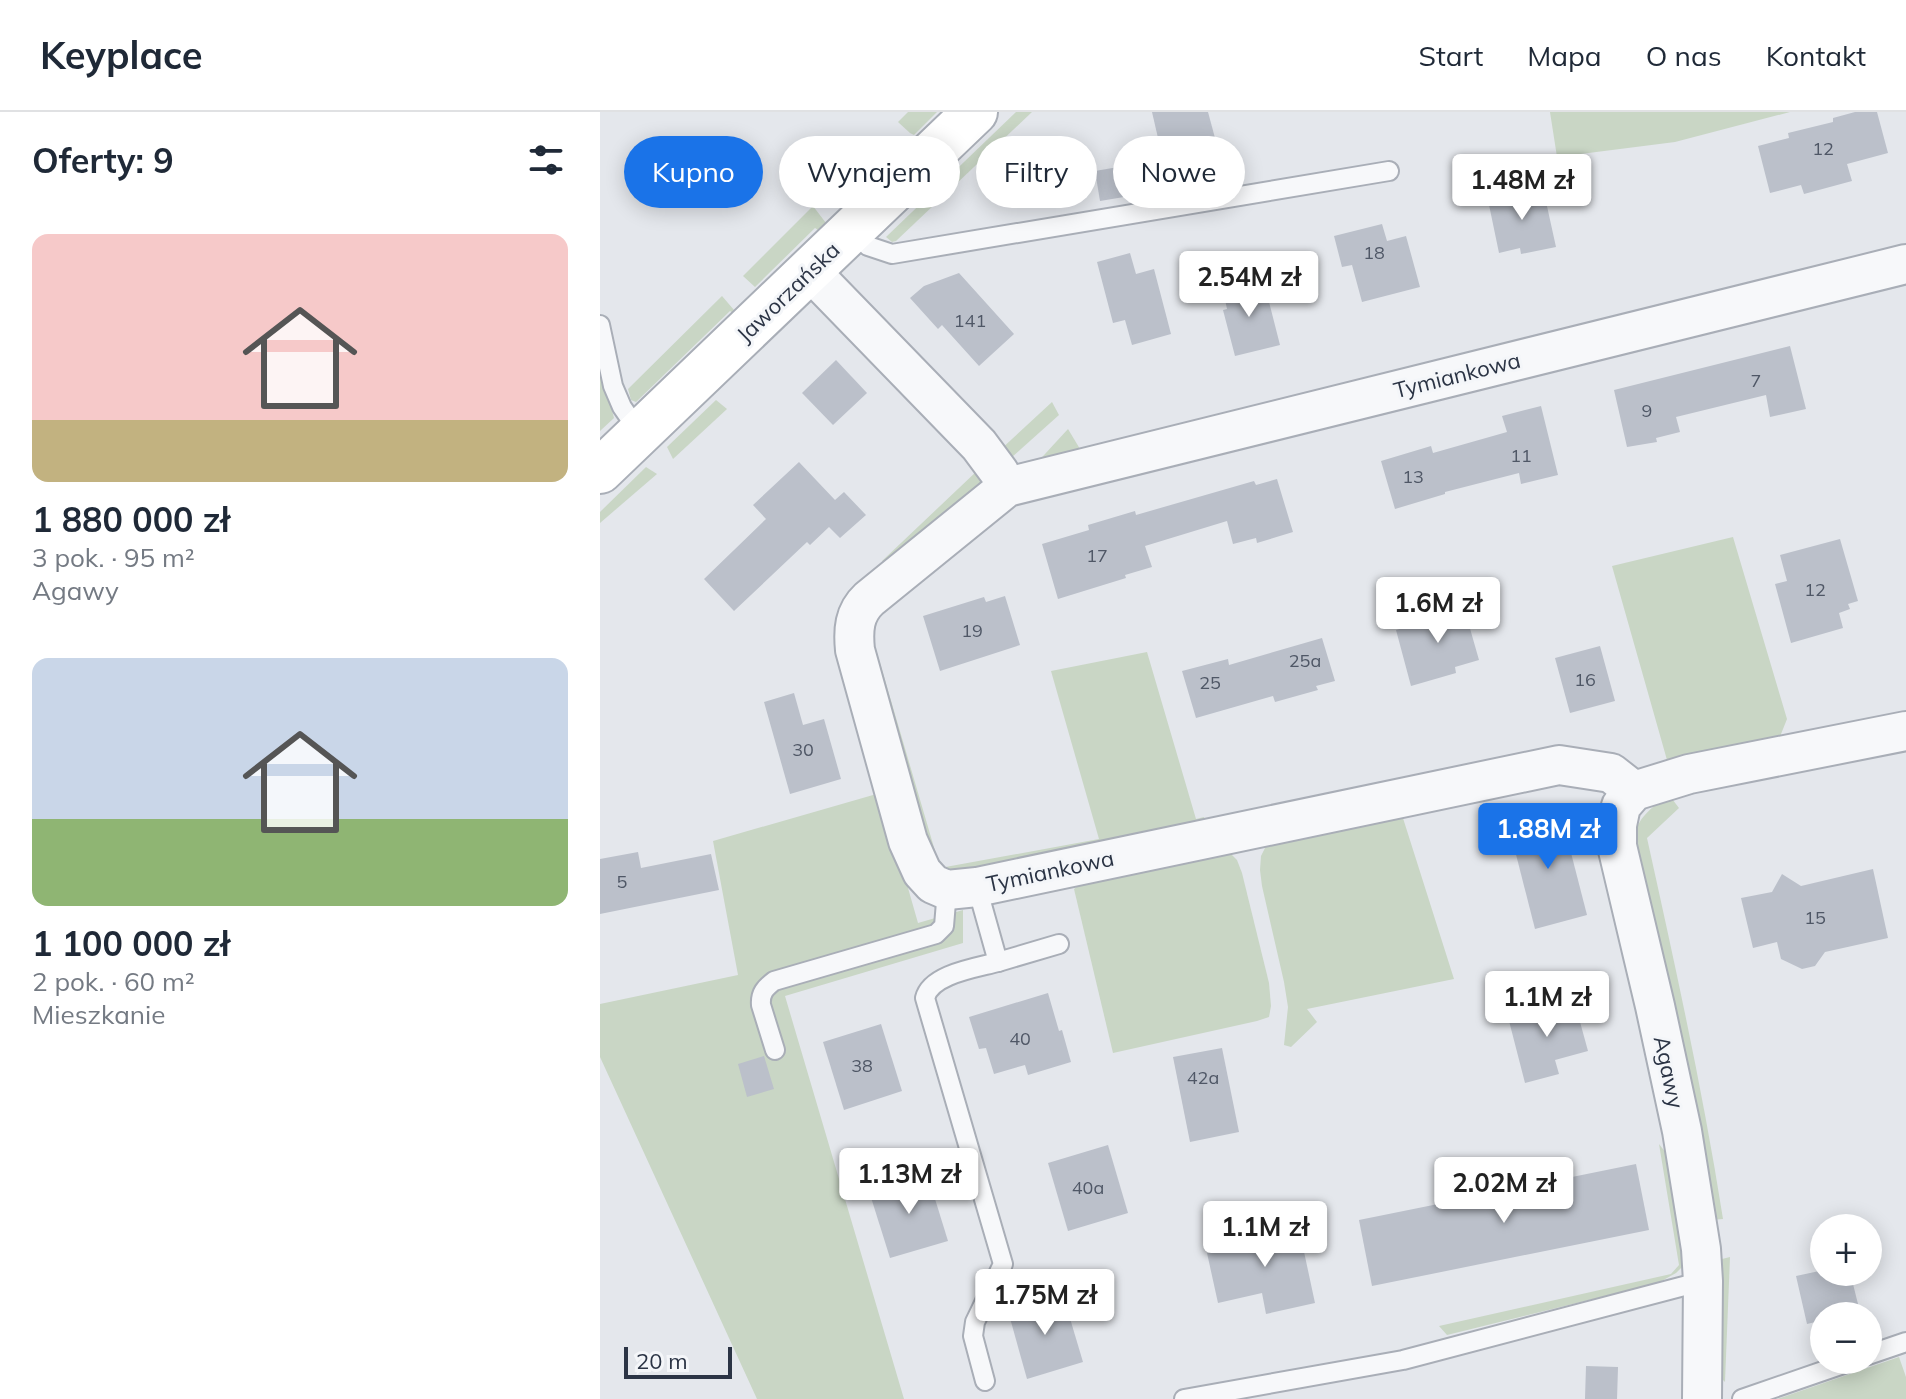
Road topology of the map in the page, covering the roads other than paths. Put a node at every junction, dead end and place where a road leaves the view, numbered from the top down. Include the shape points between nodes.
1 (975, 112) edge
2 (1389, 171) dead end
3 (853, 230) junction
4 (1906, 264) edge
5 (810, 271) junction
6 (600, 325) edge
7 (640, 433) junction
8 (600, 471) edge
9 (1007, 487) junction
10 (1906, 731) edge
11 (1634, 791) junction
12 (962, 888) junction
13 (1059, 944) dead end
14 (998, 962) junction
15 (775, 1050) dead end
16 (1703, 1281) junction
17 (1906, 1342) edge
18 (1882, 1350) edge
19 (1814, 1374) edge
20 (985, 1381) dead end
21 (1184, 1399) edge
22 (1702, 1399) edge
23 (1742, 1399) edge

1 - 3 street, Jaworzańska
2 - 3 lane via 892,254 868,246
3 - 5 street, Jaworzańska
4 - 9 street, Tymiankowa
5 - 7 street, Jaworzańska
5 - 9 street via 979,445
6 - 7 lane via 613,386
7 - 8 street, Jaworzańska
9 - 12 street, Tymiankowa via 862,605 854,624 855,650 908,841 933,884
10 - 11 street via 1689,774
11 - 12 street, Tymiankowa via 1611,773 1559,765
11 - 16 street, Agawy via 1621,806 1617,846 1682,1131
12 - 14 lane
12 - 15 lane via 936,934 774,981 764,989 761,1005
13 - 14 lane
14 - 20 lane via 941,979 925,998 1003,1264 975,1322 973,1336
16 - 21 lane via 1403,1360
16 - 22 street, Agawy
17 - 18 lane
19 - 23 lane

